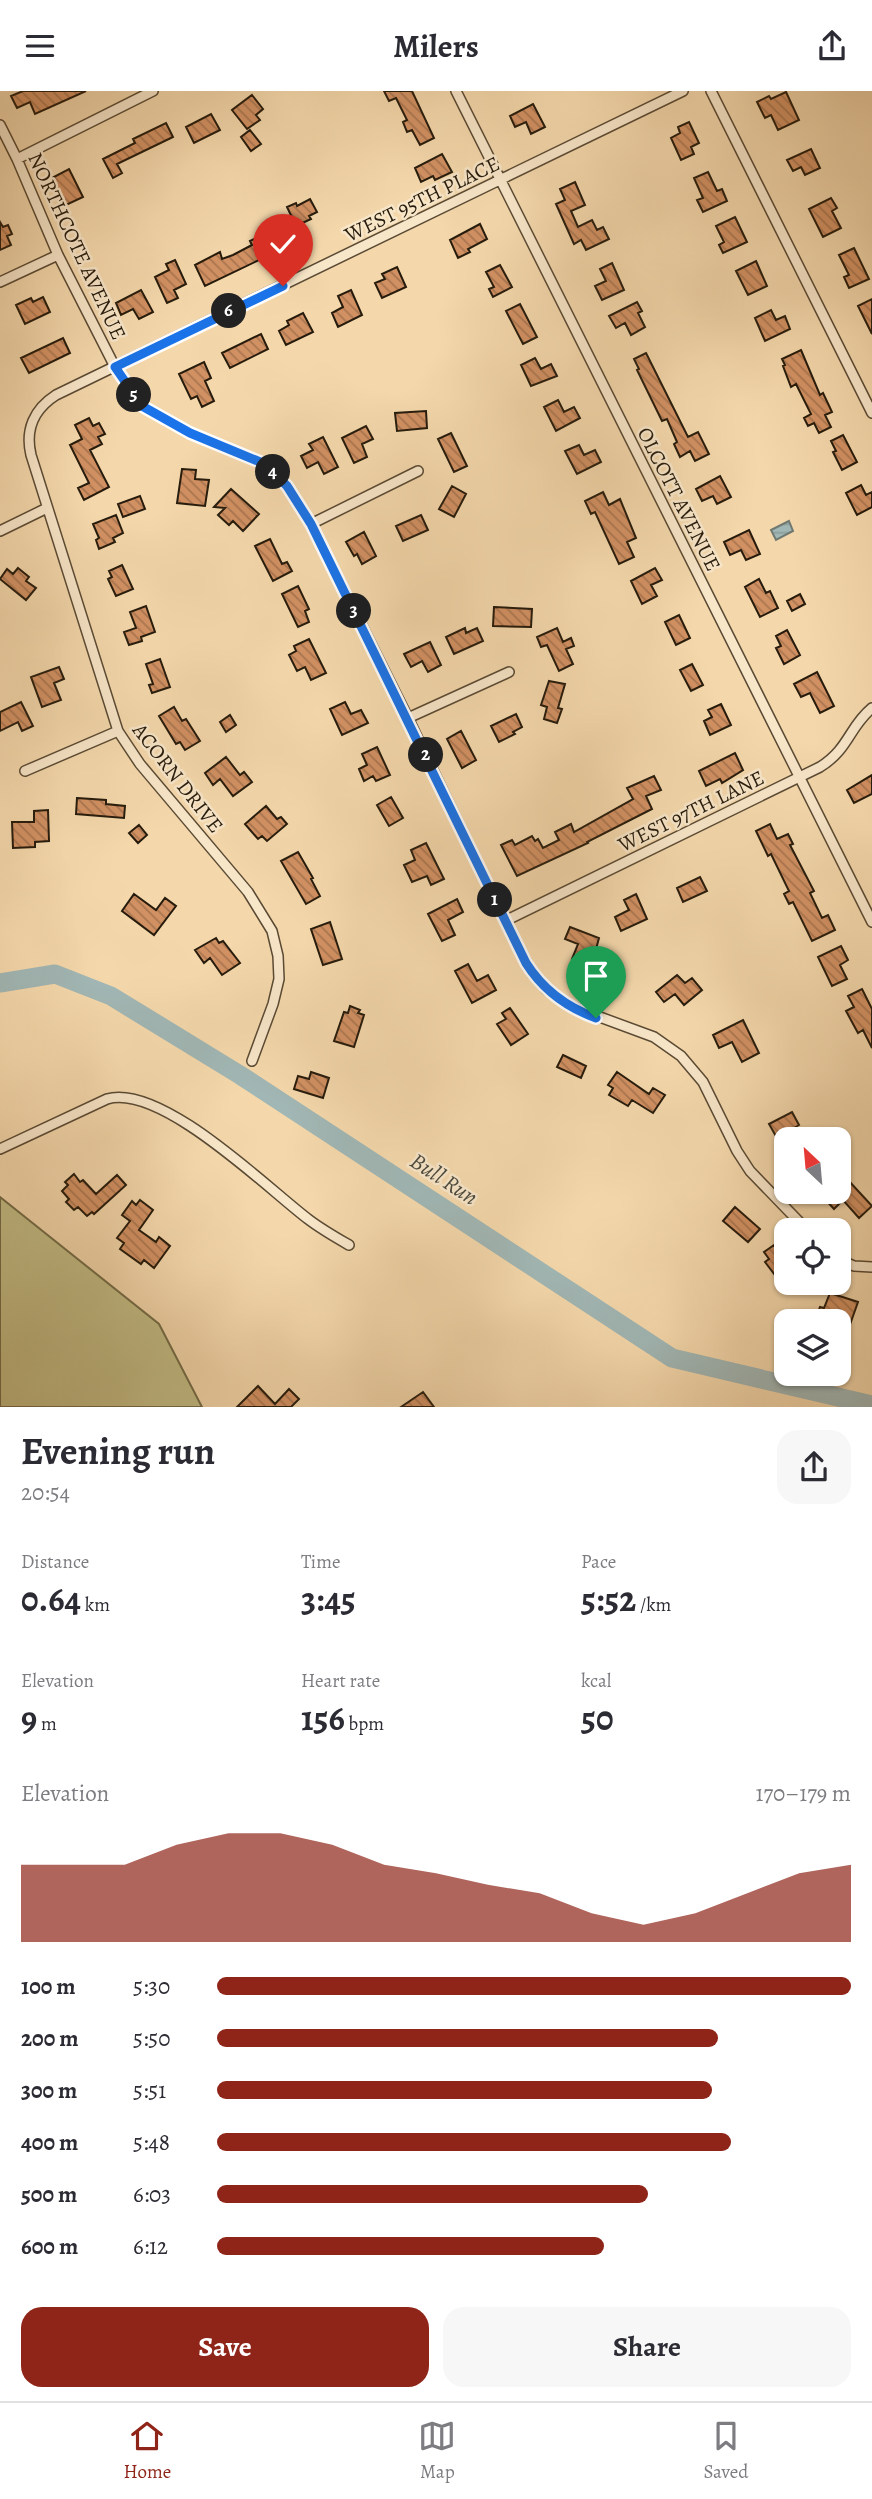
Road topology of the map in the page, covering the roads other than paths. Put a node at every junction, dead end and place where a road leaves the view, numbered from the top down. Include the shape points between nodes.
1 (153, 91) edge
2 (456, 91) edge
3 (683, 91) edge
4 (711, 91) edge
5 (0, 125) edge
6 (17, 159) junction
7 (500, 181) junction
8 (58, 255) junction
9 (0, 282) edge
10 (115, 367) junction
11 (872, 413) edge
12 (32, 422) joint
13 (418, 471) dead end
14 (47, 508) junction
15 (311, 524) junction
16 (0, 531) edge
17 (509, 672) dead end
18 (872, 708) edge
19 (408, 718) junction
20 (118, 731) junction
21 (25, 771) dead end
22 (800, 778) junction
23 (505, 921) junction
24 (872, 922) edge
25 (251, 1061) dead end
26 (0, 1149) edge
27 (795, 1218) edge
28 (349, 1245) dead end
29 (851, 1264) edge
30 (872, 1267) edge

1 - 6 street
2 - 7 street, OLCOTT AVENUE
3 - 7 street, WEST 95TH PLACE
4 - 11 street
5 - 6 street, NORTHCOTE AVENUE
6 - 8 street, NORTHCOTE AVENUE
7 - 10 street, WEST 95TH PLACE
7 - 22 street, OLCOTT AVENUE
8 - 9 street
8 - 10 street, NORTHCOTE AVENUE
10 - 12 street, WEST 95TH PLACE via 48,400
10 - 15 street, NORTHCOTE AVENUE via 142,406 190,433 265,464 287,486
12 - 14 street, ACORN DRIVE via 29,446
13 - 15 street
14 - 16 street
14 - 20 street, ACORN DRIVE
15 - 19 street, NORTHCOTE AVENUE
17 - 19 street
18 - 22 street, WEST 97TH LANE via 836,756
19 - 23 street, NORTHCOTE AVENUE
20 - 21 street
20 - 25 street, ACORN DRIVE via 140,764 248,892 272,931 278,956 277,990
22 - 23 street, WEST 97TH LANE
22 - 24 street, OLCOTT AVENUE
23 - 27 street, NORTHCOTE AVENUE via 532,973 554,996 579,1011 654,1037 689,1064 744,1162
26 - 28 street via 125,1095 181,1120 247,1167 308,1220
29 - 30 street

